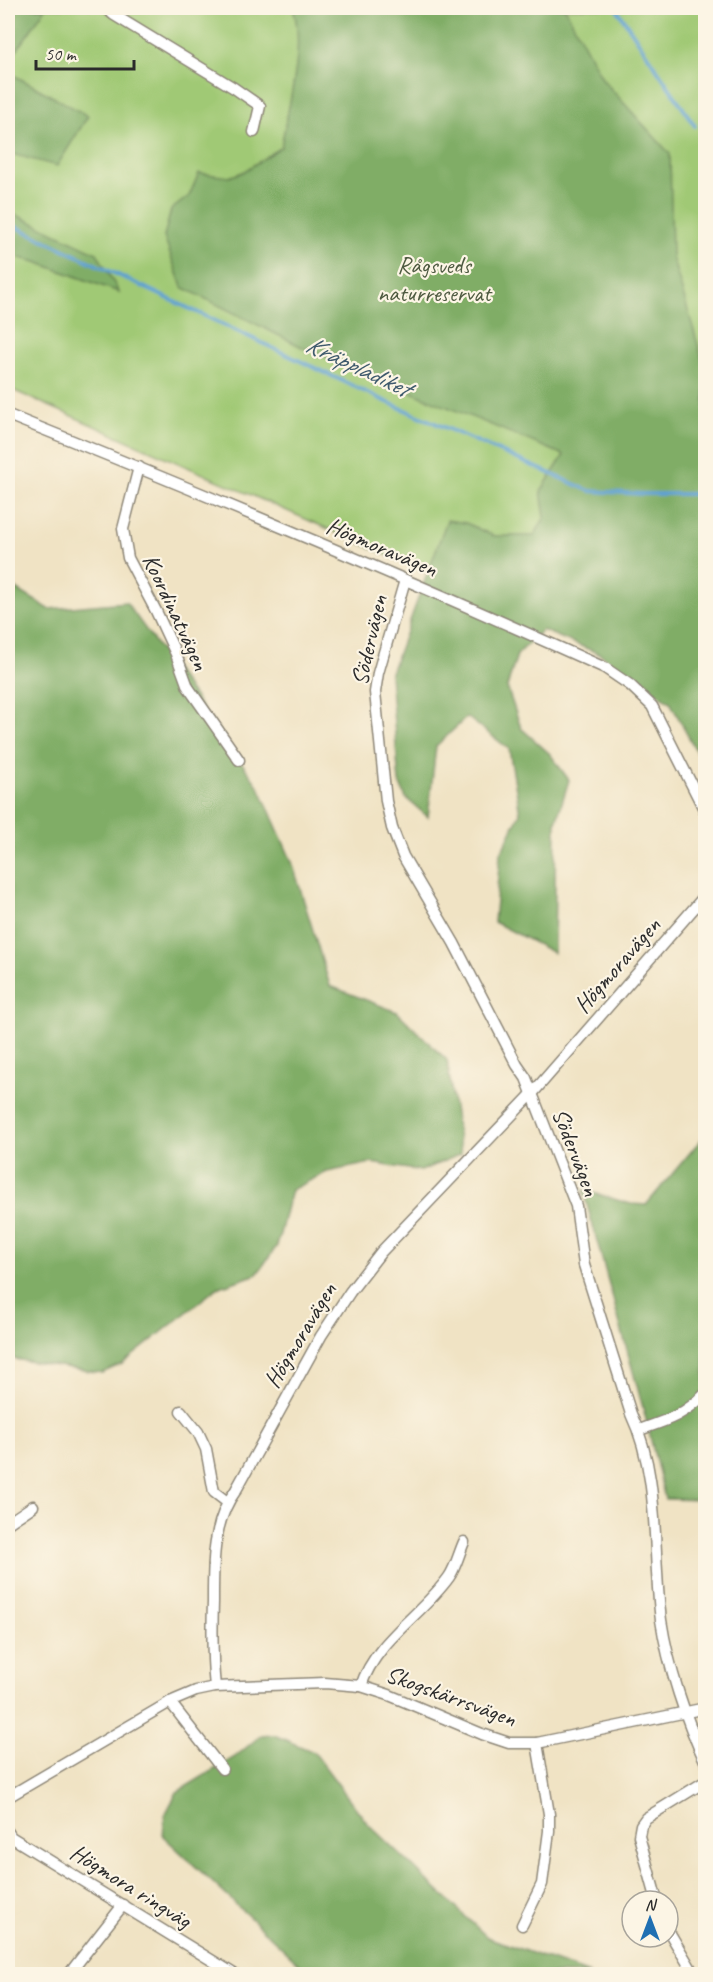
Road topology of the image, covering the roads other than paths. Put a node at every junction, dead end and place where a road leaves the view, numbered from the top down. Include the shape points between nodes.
1 (106, 8) edge
2 (254, 132) dead end
3 (8, 415) edge
4 (139, 468) junction
5 (405, 580) junction
6 (239, 760) dead end
7 (705, 813) edge
8 (705, 887) edge
9 (531, 1095) junction
10 (705, 1393) edge
11 (181, 1411) dead end
12 (639, 1430) junction
13 (227, 1502) junction
14 (33, 1506) dead end
15 (8, 1523) edge
16 (464, 1542) dead end
17 (361, 1686) junction
18 (215, 1687) junction
19 (170, 1702) junction
20 (705, 1708) edge
21 (686, 1711) junction
22 (537, 1743) junction
23 (705, 1763) edge
24 (222, 1769) dead end
25 (705, 1781) edge
26 (8, 1797) edge
27 (8, 1832) edge
28 (654, 1889) edge
29 (123, 1905) junction
30 (522, 1924) dead end
31 (679, 1949) edge
32 (69, 1974) edge
33 (234, 1974) edge
34 (694, 1974) edge

1 - 2 street via 260,106
3 - 4 street, Högmoravägen
4 - 5 street, Högmoravägen
4 - 6 street, Koordinatvägen via 123,529 128,558 188,687
5 - 7 street, Högmoravägen via 605,668 630,685 652,706
5 - 9 street, Södervägen via 375,692 386,801 403,856 469,971 526,1078
8 - 9 street, Högmoravägen via 702,899
9 - 12 street, Södervägen via 576,1206 584,1265
9 - 13 street, Högmoravägen via 381,1252 350,1292
10 - 12 street via 677,1417
11 - 13 street via 206,1449 214,1492
12 - 21 street, Södervägen via 652,1493 661,1620
13 - 18 street, Högmoravägen via 214,1553
14 - 15 street
16 - 17 street via 448,1578 380,1651
17 - 18 street, Skogskärrsvägen via 326,1683
17 - 22 street, Skogskärrsvägen via 508,1743
18 - 19 street
19 - 24 street
19 - 26 street
20 - 21 street, Skogskärrsvägen
21 - 22 street, Skogskärrsvägen
21 - 23 street, Södervägen
22 - 30 street via 549,1831 542,1884
25 - 28 street via 641,1825 639,1836
27 - 29 street, Högmora ringväg
29 - 32 street
29 - 33 street, Högmora ringväg
31 - 34 street

